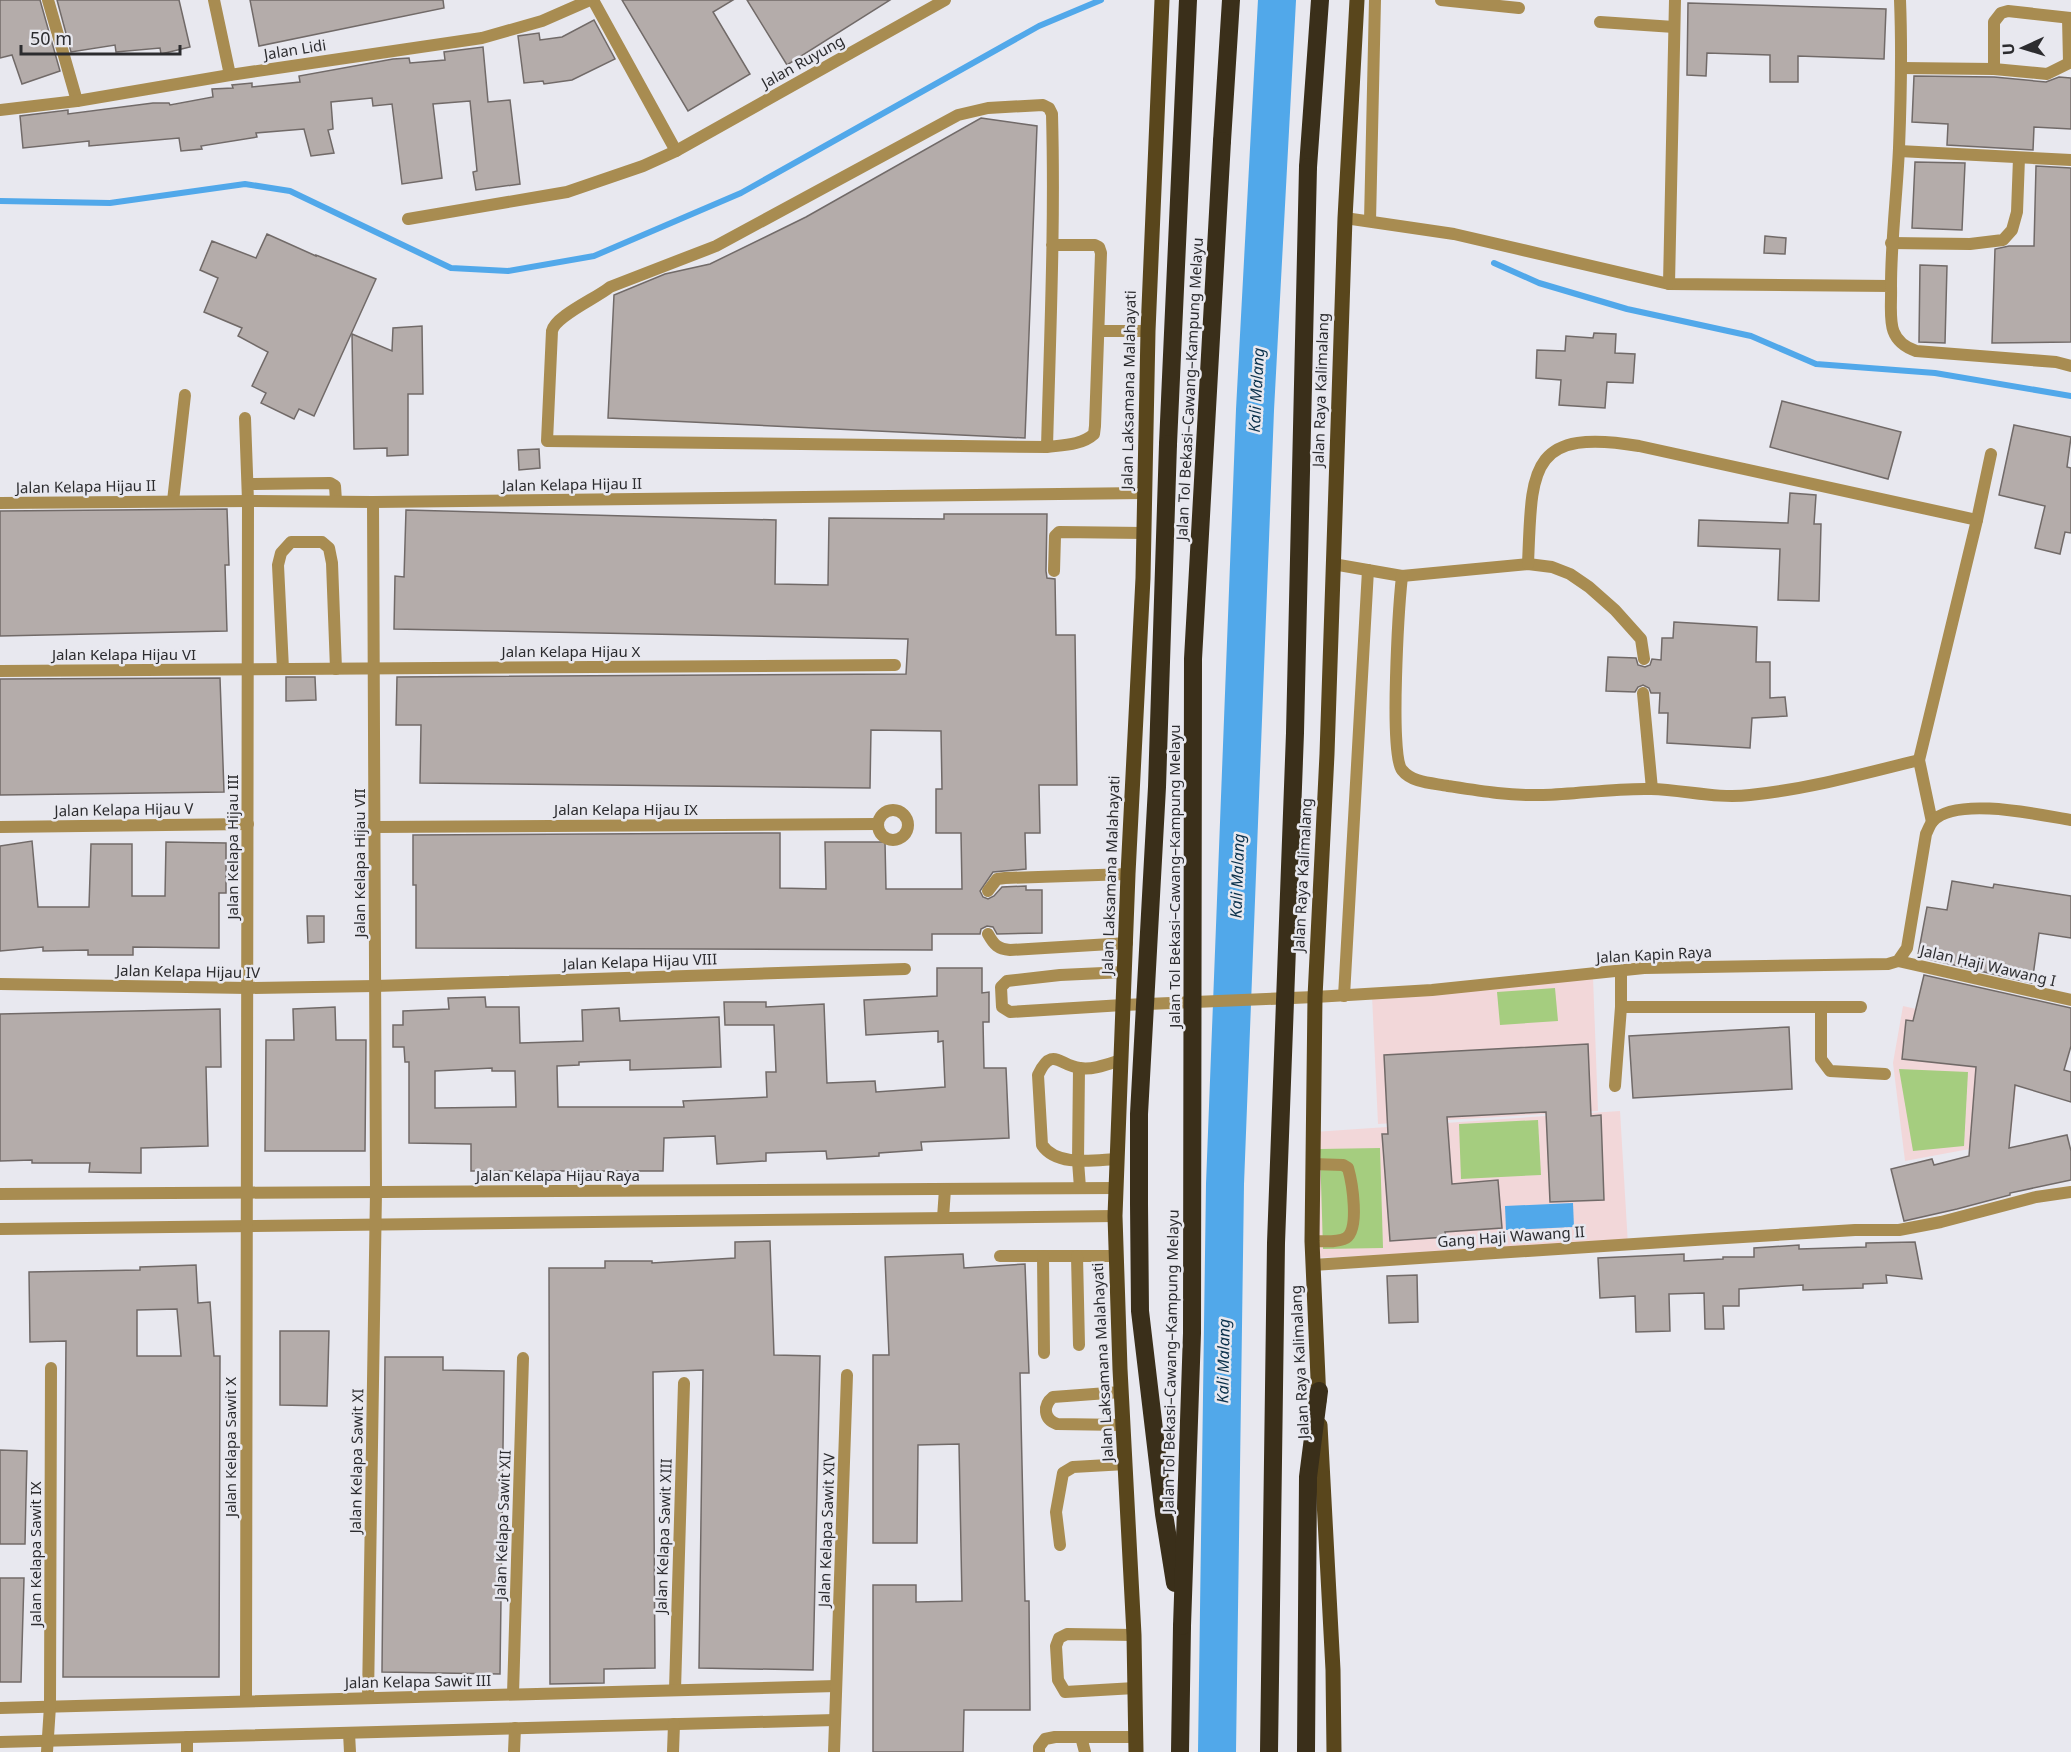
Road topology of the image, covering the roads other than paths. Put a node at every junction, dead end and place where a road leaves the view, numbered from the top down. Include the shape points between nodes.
1 (48, 0) edge
2 (214, 0) edge
3 (592, 0) edge
4 (945, 0) edge
5 (1161, 0) edge
6 (1188, 0) edge
7 (1231, 0) edge
8 (1320, 0) edge
9 (1357, 0) edge
10 (1375, 0) edge
11 (1441, 0) edge
12 (1675, 0) edge
13 (1900, 0) edge
14 (1519, 8) dead end
15 (2070, 18) edge
16 (1600, 22) dead end
17 (1674, 27) junction
18 (2070, 62) edge
19 (1902, 68) junction
20 (1994, 69) junction
21 (230, 75) junction
22 (77, 101) junction
23 (0, 110) edge
24 (676, 151) junction
25 (1899, 151) junction
26 (2019, 158) junction
27 (2071, 160) edge
28 (1345, 218) junction
29 (408, 219) dead end
30 (1370, 221) junction
31 (1891, 243) junction
32 (1052, 245) junction
33 (1669, 284) junction
34 (1891, 286) junction
35 (1099, 331) junction
36 (1148, 331) junction
37 (2071, 366) edge
38 (184, 395) dead end
39 (245, 418) dead end
40 (1047, 447) junction
41 (1991, 454) dead end
42 (248, 484) junction
43 (1145, 493) junction
44 (173, 501) junction
45 (248, 501) junction
46 (336, 501) junction
47 (373, 502) junction
48 (0, 503) edge
49 (1977, 520) junction
50 (1144, 533) junction
51 (1333, 564) junction
52 (1528, 564) junction
53 (1368, 570) junction
54 (1054, 571) dead end
55 (1402, 576) junction
56 (1644, 659) dead end
57 (895, 665) dead end
58 (248, 669) junction
59 (283, 669) junction
60 (336, 669) junction
61 (374, 669) junction
62 (0, 671) edge
63 (1643, 693) dead end
64 (1919, 760) junction
65 (1652, 789) junction
66 (2071, 820) edge
67 (1932, 822) junction
68 (248, 824) junction
69 (877, 824) dead end
70 (0, 827) edge
71 (374, 827) junction
72 (1128, 874) junction
73 (988, 891) dead end
74 (988, 934) dead end
75 (1127, 943) junction
76 (1898, 961) junction
77 (905, 969) dead end
78 (1621, 970) junction
79 (1125, 972) junction
80 (0, 984) edge
81 (375, 986) junction
82 (248, 988) junction
83 (1344, 996) junction
84 (1316, 998) junction
85 (2071, 1000) edge
86 (1124, 1005) junction
87 (1621, 1007) junction
88 (1821, 1007) junction
89 (1861, 1007) dead end
90 (1121, 1060) junction
91 (1079, 1068) junction
92 (1885, 1074) dead end
93 (1615, 1086) dead end
94 (1117, 1160) junction
95 (1077, 1161) junction
96 (1312, 1164) junction
97 (1080, 1188) junction
98 (1116, 1188) junction
99 (945, 1189) junction
100 (376, 1192) junction
101 (2071, 1192) edge
102 (248, 1193) junction
103 (0, 1194) edge
104 (1115, 1216) junction
105 (943, 1218) junction
106 (375, 1224) junction
107 (247, 1226) junction
108 (0, 1229) edge
109 (1312, 1241) junction
110 (1000, 1256) dead end
111 (1043, 1256) junction
112 (1077, 1256) junction
113 (1116, 1256) junction
114 (1313, 1265) junction
115 (1079, 1345) dead end
116 (1044, 1353) dead end
117 (523, 1358) dead end
118 (51, 1368) dead end
119 (847, 1375) dead end
120 (684, 1383) dead end
121 (1319, 1391) junction
122 (1121, 1392) junction
123 (1123, 1425) junction
124 (1126, 1464) junction
125 (1060, 1545) dead end
126 (1182, 1626) junction
127 (1134, 1635) junction
128 (836, 1686) junction
129 (1135, 1688) junction
130 (675, 1690) junction
131 (513, 1694) junction
132 (368, 1698) junction
133 (246, 1701) junction
134 (50, 1706) junction
135 (0, 1708) edge
136 (835, 1720) junction
137 (674, 1724) junction
138 (515, 1728) junction
139 (350, 1733) junction
140 (187, 1737) junction
141 (1081, 1737) junction
142 (0, 1742) edge
143 (1136, 1744) edge
144 (48, 1746) edge
145 (187, 1752) edge
146 (350, 1752) edge
147 (514, 1752) edge
148 (673, 1752) edge
149 (834, 1752) edge
150 (1039, 1752) edge
151 (1085, 1752) edge
152 (1180, 1752) edge
153 (1269, 1752) edge
154 (1306, 1752) edge
155 (1334, 1752) edge

1 - 22 street
2 - 21 street
3 - 21 street, Jalan Lidi via 542,21 482,38
3 - 24 street
4 - 24 street, Jalan Ruyung
5 - 36 main road, Jalan Laksamana Malahayati
6 - 126 highway, bridge via 1157,787 1139,1114 1140,1311 1164,1514
7 - 126 highway, Jalan Tol Bekasi–Cawang–Kampung Melayu, bridge via 1193,658 1192,1333
8 - 153 highway, bridge via 1308,167 1296,701 1276,1243
9 - 28 main road, Jalan Raya Kalimalang
10 - 30 street
11 - 14 street
12 - 17 street
13 - 19 street
15 - 18 street
15 - 20 street via 2008,11 2001,14 1994,22
16 - 17 street
17 - 33 street
18 - 20 street via 2047,74
19 - 20 street
19 - 25 street
21 - 22 street, Jalan Lidi
22 - 23 street, Jalan Lidi
24 - 29 street, Jalan Ruyung via 567,192
25 - 26 street
25 - 31 street
26 - 27 street
26 - 31 street via 2017,212 2012,230 2003,240 1970,244
28 - 30 street
28 - 51 main road, Jalan Raya Kalimalang
30 - 33 street via 1454,234
31 - 34 street
32 - 35 street via 1099,247
32 - 40 street
32 - 40 street via 1054,190 1049,108 988,108 958,115 716,246 610,287 561,318 552,331 547,441
33 - 34 street
34 - 37 street via 1892,329 1905,347
35 - 36 street
35 - 40 street via 1095,434 1081,442
36 - 43 main road, Jalan Laksamana Malahayati
38 - 44 street
39 - 42 street, Jalan Kelapa Hijau III
41 - 49 street
42 - 45 street, Jalan Kelapa Hijau III
42 - 46 street via 330,483 335,486
43 - 47 street, Jalan Kelapa Hijau II
43 - 50 main road, Jalan Laksamana Malahayati
44 - 45 street, Jalan Kelapa Hijau II
44 - 48 street, Jalan Kelapa Hijau II
45 - 46 street, Jalan Kelapa Hijau II
45 - 58 street, Jalan Kelapa Hijau III
46 - 47 street, Jalan Kelapa Hijau II
47 - 61 street, Jalan Kelapa Hijau VII
49 - 52 street via 1639,446 1582,441 1563,445 1537,470
49 - 64 street
50 - 54 street via 1059,532 1055,536
50 - 72 main road, Jalan Laksamana Malahayati
51 - 53 street
51 - 84 main road, Jalan Raya Kalimalang
52 - 55 street
52 - 56 street via 1552,567 1589,587 1641,639
53 - 55 street
53 - 83 street
55 - 65 street via 1396,636 1396,725 1401,769 1410,777 1500,794
57 - 61 street, Jalan Kelapa Hijau X
58 - 59 street, Jalan Kelapa Hijau X
58 - 62 street, Jalan Kelapa Hijau VI
58 - 68 street, Jalan Kelapa Hijau III
59 - 60 street, Jalan Kelapa Hijau X
59 - 60 street via 278,565 281,553 291,542 322,542 329,548
60 - 61 street, Jalan Kelapa Hijau X
61 - 71 street, Jalan Kelapa Hijau VII
63 - 65 street
64 - 65 street via 1806,788 1728,798
64 - 67 street
66 - 67 street via 1995,808 1956,810
67 - 76 street via 1926,834 1907,948
68 - 70 street, Jalan Kelapa Hijau V
68 - 82 street, Jalan Kelapa Hijau III
69 - 71 street, Jalan Kelapa Hijau IX
71 - 81 street, Jalan Kelapa Hijau VII
72 - 73 street via 1005,878 997,879
72 - 75 main road, Jalan Laksamana Malahayati
74 - 75 street via 1000,950
75 - 79 main road, Jalan Laksamana Malahayati
76 - 78 street, Jalan Kapin Raya via 1880,965
76 - 85 street, Jalan Haji Wawang I
77 - 81 street, Jalan Kelapa Hijau VIII
78 - 83 street, Jalan Kapin Raya
78 - 87 street
79 - 86 main road, Jalan Laksamana Malahayati
79 - 86 street, Jalan Kapin Raya via 1039,977 1007,981 1001,987 1002,1007 1010,1012
80 - 82 street, Jalan Kelapa Hijau IV
81 - 82 street, Jalan Kelapa Hijau IV
81 - 100 street, Jalan Kelapa Hijau VII
82 - 102 street, Jalan Kelapa Hijau III
83 - 84 street, Jalan Kapin Raya
84 - 86 street, Jalan Kapin Raya
84 - 96 main road, Jalan Raya Kalimalang
86 - 90 main road, Jalan Laksamana Malahayati
87 - 88 street
87 - 93 street
88 - 89 street
88 - 92 street via 1821,1059 1830,1071
90 - 91 street
90 - 94 main road, Jalan Laksamana Malahayati
91 - 95 street
91 - 95 street via 1058,1059 1048,1060 1038,1075 1042,1145 1053,1155
94 - 95 street
94 - 98 main road, Jalan Laksamana Malahayati
95 - 97 street
96 - 109 main road, Jalan Raya Kalimalang
96 - 109 street via 1348,1168 1354,1207 1352,1231 1347,1237
97 - 98 street, Jalan Kelapa Hijau Raya
97 - 99 street, Jalan Kelapa Hijau Raya
98 - 104 main road, Jalan Laksamana Malahayati
99 - 100 street, Jalan Kelapa Hijau Raya
99 - 105 street
100 - 102 street, Jalan Kelapa Hijau Raya
100 - 106 street, Jalan Kelapa Hijau VII
101 - 114 street, Gang Haji Wawang II via 1899,1230
102 - 103 street, Jalan Kelapa Hijau Raya
102 - 107 street, Jalan Kelapa Sawit X
104 - 105 street
104 - 113 main road, Jalan Laksamana Malahayati
105 - 106 street
106 - 107 street
106 - 132 street, Jalan Kelapa Sawit XI
107 - 108 street
107 - 133 street, Jalan Kelapa Sawit X
109 - 114 main road, Jalan Raya Kalimalang
110 - 111 street
111 - 112 street
111 - 116 street
112 - 113 street
112 - 115 street
113 - 122 main road, Jalan Laksamana Malahayati
114 - 121 main road, Jalan Raya Kalimalang
117 - 131 street, Jalan Kelapa Sawit XII
118 - 134 street, Jalan Kelapa Sawit IX
119 - 128 street, Jalan Kelapa Sawit XIV
120 - 130 street, Jalan Kelapa Sawit XIII
121 - 154 highway via 1308,1477
121 - 155 main road, Jalan Raya Kalimalang
122 - 123 main road, Jalan Laksamana Malahayati
122 - 123 street via 1053,1397 1046,1410 1047,1418 1057,1424
123 - 124 main road, Jalan Laksamana Malahayati
124 - 125 street via 1073,1467 1063,1473 1056,1512
124 - 127 main road, Jalan Laksamana Malahayati
126 - 152 highway, Jalan Tol Bekasi–Cawang–Kampung Melayu
127 - 129 main road, Jalan Laksamana Malahayati
127 - 129 street via 1068,1634 1059,1638 1056,1646 1058,1680 1065,1692
128 - 130 street, Jalan Kelapa Sawit III
128 - 136 street, Jalan Kelapa Sawit XIV
129 - 143 main road, Jalan Laksamana Malahayati
130 - 131 street, Jalan Kelapa Sawit III
131 - 132 street, Jalan Kelapa Sawit III
132 - 133 street, Jalan Kelapa Sawit III
133 - 134 street, Jalan Kelapa Sawit III
134 - 135 street, Jalan Kelapa Sawit III
134 - 144 street, Jalan Kelapa Sawit IX
136 - 137 street
136 - 149 street, Jalan Kelapa Sawit XIV
137 - 138 street
137 - 148 street
138 - 139 street
138 - 147 street
139 - 140 street
139 - 146 street
140 - 144 street
140 - 145 street
141 - 143 street
141 - 150 street via 1045,1739
141 - 151 street
142 - 144 street

